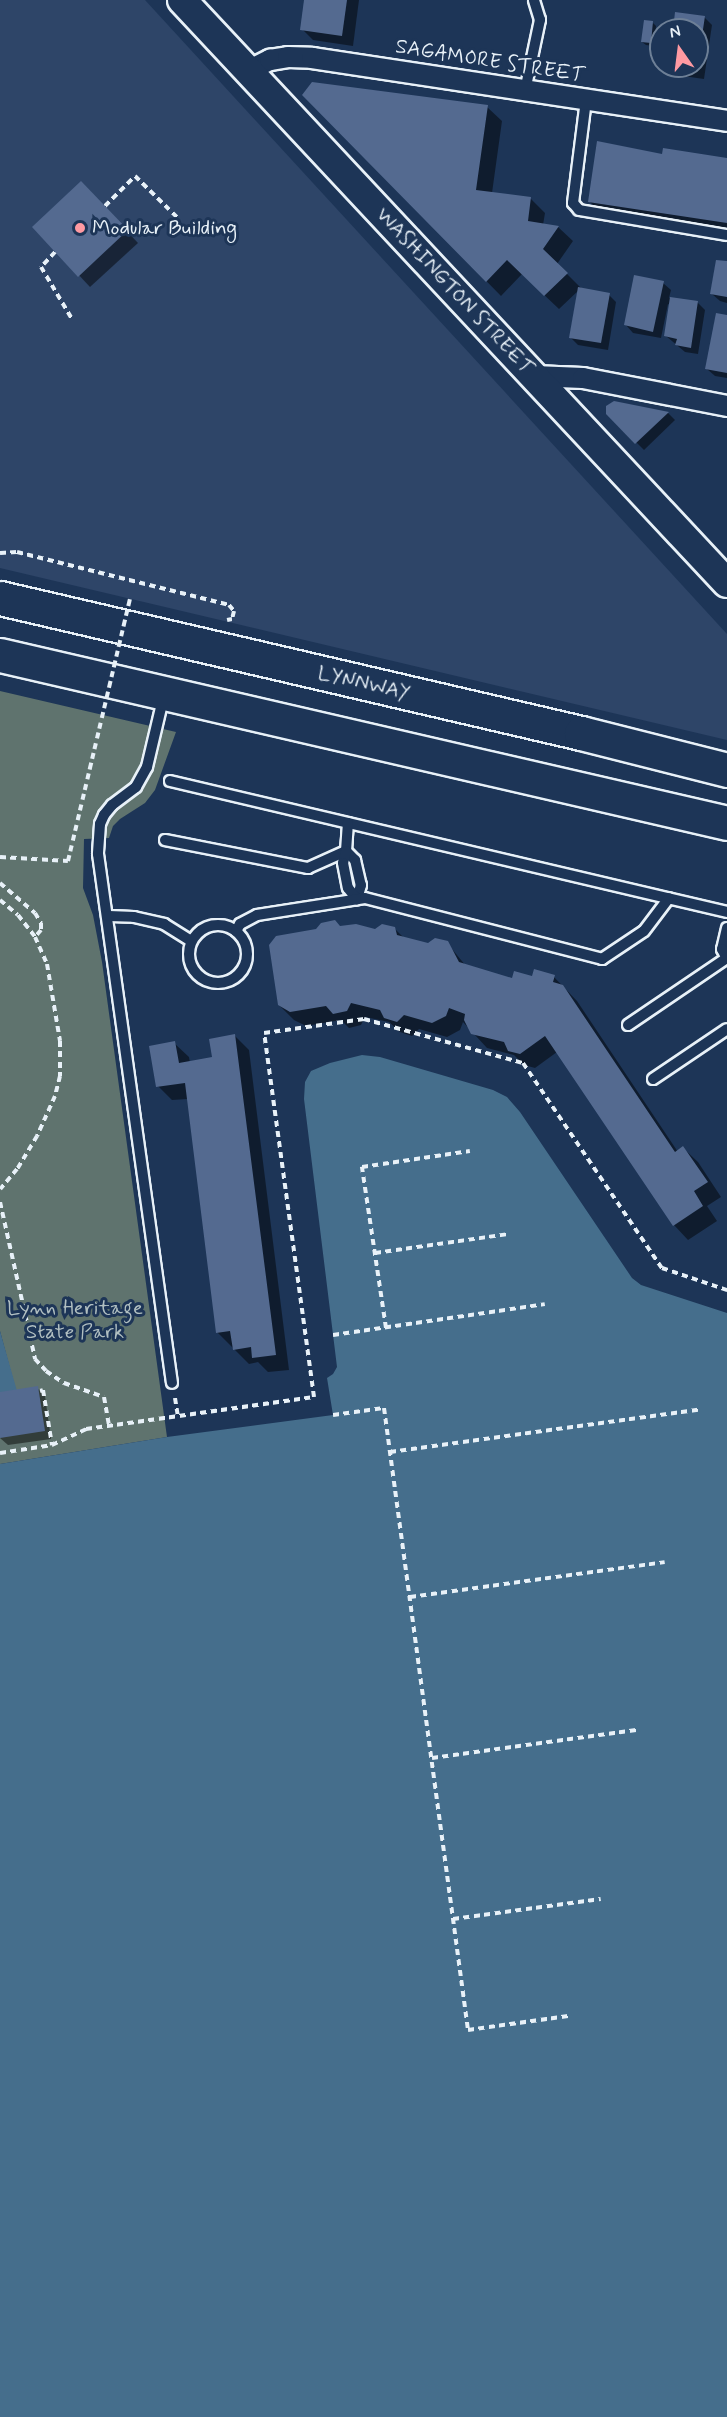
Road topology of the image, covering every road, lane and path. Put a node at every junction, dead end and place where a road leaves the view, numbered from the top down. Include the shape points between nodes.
1 (182, 0) edge
2 (534, 0) edge
3 (248, 71) junction
4 (525, 91) junction
5 (586, 100) junction
6 (727, 121) edge
7 (105, 206) dead end
8 (180, 220) dead end
9 (727, 235) edge
10 (55, 252) dead end
11 (72, 319) dead end
12 (534, 376) junction
13 (727, 406) edge
14 (0, 553) edge
15 (727, 583) edge
16 (0, 598) edge
17 (140, 600) dead end
18 (224, 619) dead end
19 (0, 655) edge
20 (165, 692) junction
21 (722, 766) edge
22 (170, 781) dead end
23 (348, 823) junction
24 (727, 823) edge
25 (165, 840) dead end
26 (346, 851) junction
27 (0, 857) edge
28 (0, 883) edge
29 (669, 898) junction
30 (357, 899) junction
31 (0, 900) edge
32 (727, 912) edge
33 (109, 916) junction
34 (727, 928) edge
35 (236, 931) junction
36 (35, 937) junction
37 (191, 941) junction
38 (727, 959) edge
39 (628, 1024) dead end
40 (727, 1029) edge
41 (653, 1079) dead end
42 (470, 1151) dead end
43 (0, 1189) edge
44 (0, 1202) edge
45 (508, 1233) dead end
46 (375, 1253) junction
47 (727, 1290) edge
48 (546, 1304) dead end
49 (386, 1328) junction
50 (333, 1335) dead end
51 (172, 1383) dead end
52 (40, 1391) dead end
53 (698, 1410) dead end
54 (333, 1415) dead end
55 (110, 1425) junction
56 (52, 1445) junction
57 (390, 1452) junction
58 (0, 1453) edge
59 (665, 1562) dead end
60 (410, 1597) junction
61 (636, 1730) dead end
62 (432, 1758) junction
63 (601, 1899) dead end
64 (453, 1919) junction
65 (568, 2016) dead end

1 - 3 main road, WASHINGTON STREET
2 - 4 lane via 540,20
3 - 4 street, SAGAMORE STREET via 270,60 312,58
3 - 12 main road, WASHINGTON STREET
4 - 5 street, SAGAMORE STREET
5 - 6 street, SAGAMORE STREET
5 - 9 lane via 573,203 579,210
7 - 8 path via 135,176
10 - 11 path via 41,267
12 - 13 street via 583,378
12 - 15 main road, WASHINGTON STREET
14 - 18 path via 17,552 229,605 233,608 232,619
16 - 21 highway, LYNNWAY
17 - 27 path, bridge via 130,598 68,861
19 - 20 highway
20 - 24 highway
20 - 33 lane via 147,768 136,787 112,805 100,824 98,854
22 - 23 lane
23 - 26 lane
23 - 29 lane
25 - 26 lane via 308,868
26 - 30 lane via 355,860 361,885
28 - 36 path via 35,913 41,923
29 - 30 lane via 644,931 602,959
29 - 32 lane
30 - 35 lane via 257,915
31 - 36 path
33 - 37 lane via 164,924
33 - 51 lane
34 - 38 lane via 722,950
35 - 37 lane via 216,925
35 - 37 lane via 247,958 238,976 229,982 209,983 192,970 188,961
36 - 43 path via 55,998 60,1076 37,1136
38 - 39 lane
40 - 41 lane
42 - 46 path via 363,1167
44 - 55 path via 35,1359 64,1383 104,1396
45 - 46 path
46 - 49 path
47 - 55 path via 662,1268 523,1063 364,1019 264,1033 314,1397
48 - 49 path
49 - 50 path
52 - 56 path via 43,1390
53 - 57 path
54 - 57 path via 384,1408
55 - 56 path via 86,1429
56 - 58 path
57 - 60 path
59 - 60 path
60 - 62 path
61 - 62 path
62 - 64 path
63 - 64 path
64 - 65 path via 468,2030

